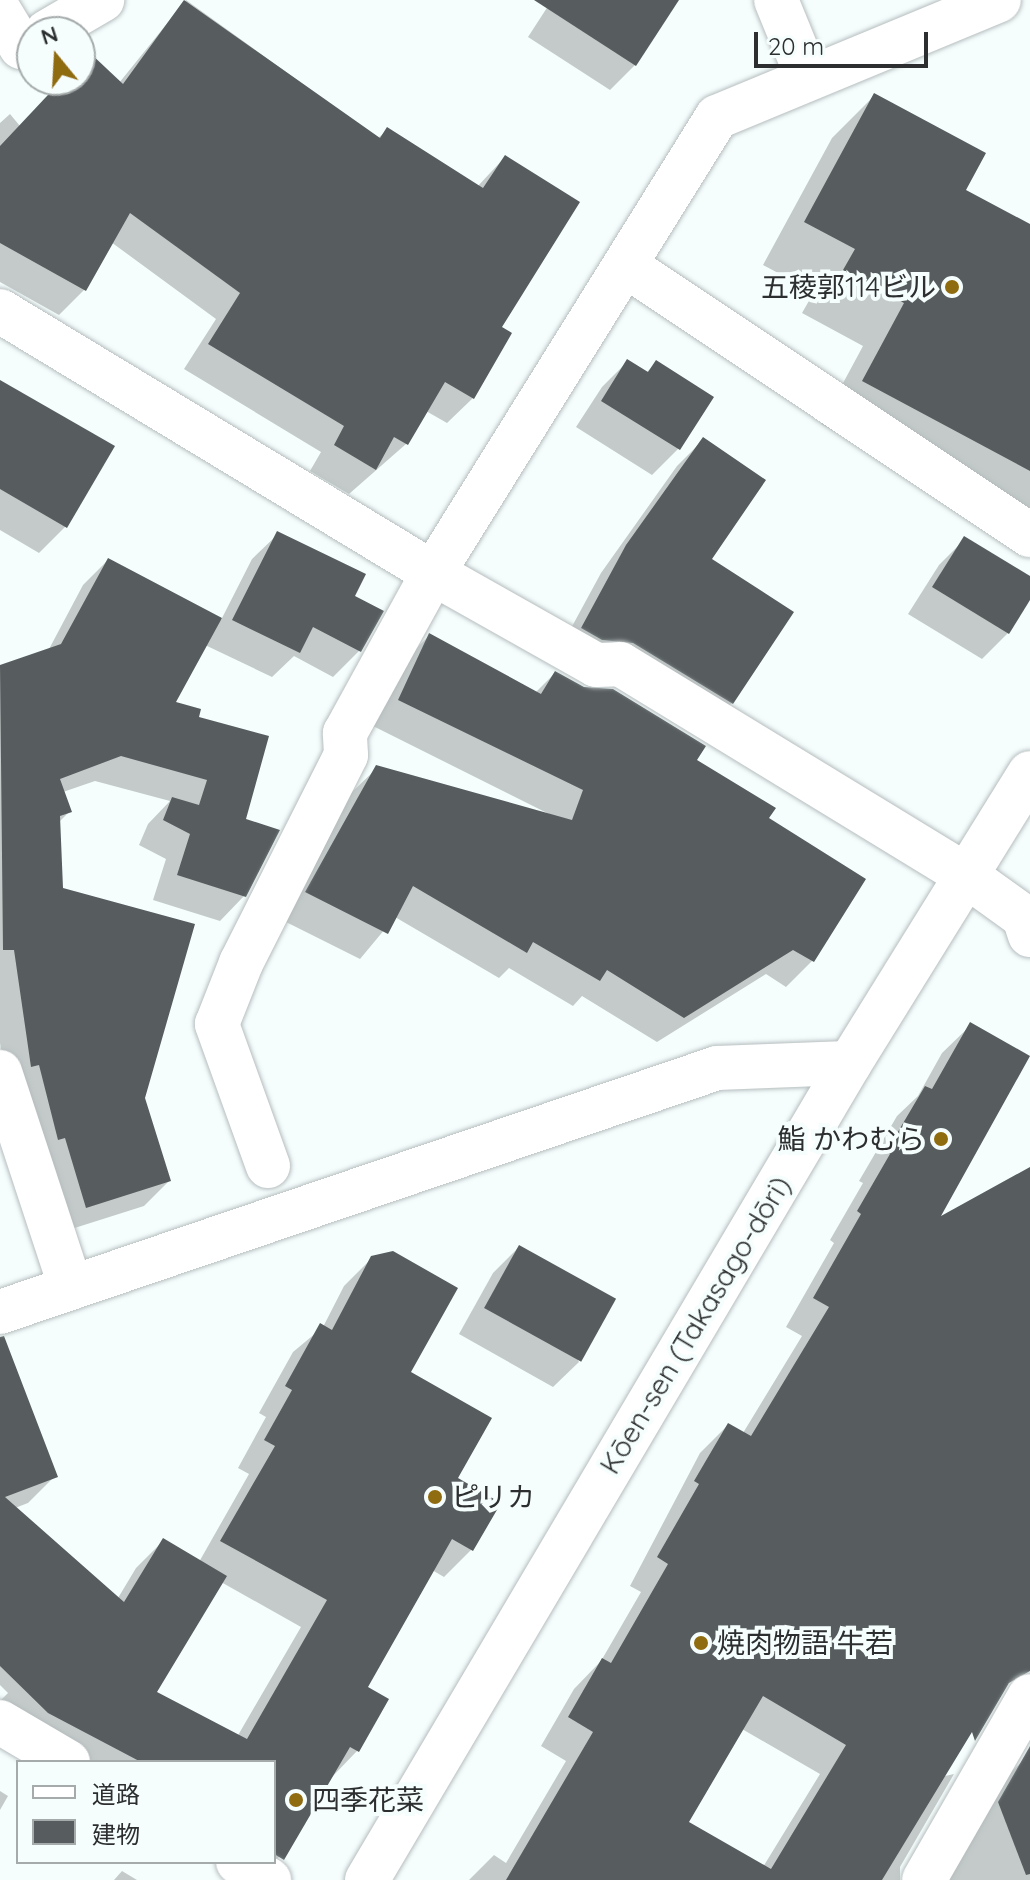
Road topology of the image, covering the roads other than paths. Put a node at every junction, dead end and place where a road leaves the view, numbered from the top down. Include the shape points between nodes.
1 (102, 0) edge
2 (776, 0) edge
3 (999, 0) edge
4 (67, 16) edge
5 (807, 76) junction
6 (625, 265) junction
7 (0, 311) edge
8 (1030, 535) edge
9 (433, 573) junction
10 (1030, 773) edge
11 (967, 876) junction
12 (1030, 935) edge
13 (850, 1063) junction
14 (0, 1072) edge
15 (268, 1166) dead end
16 (71, 1288) junction
17 (0, 1312) edge
18 (1030, 1696) edge
19 (0, 1722) edge
20 (65, 1760) edge
21 (241, 1864) edge
22 (269, 1880) edge
23 (367, 1880) edge
24 (924, 1880) edge

1 - 4 street
2 - 5 street
3 - 5 street
5 - 6 street via 717,117
6 - 8 street
6 - 9 street
7 - 9 street
9 - 11 street via 596,665 620,664
9 - 15 street via 345,733 346,755 241,963 217,1024
10 - 11 street, Kōen-sen (Takasago-dōri)
11 - 12 street via 1024,917
11 - 13 street, Kōen-sen (Takasago-dōri)
13 - 16 street via 717,1068
13 - 23 street, Kōen-sen (Takasago-dōri)
14 - 16 street
16 - 17 street
18 - 24 street
19 - 20 street
21 - 22 street

